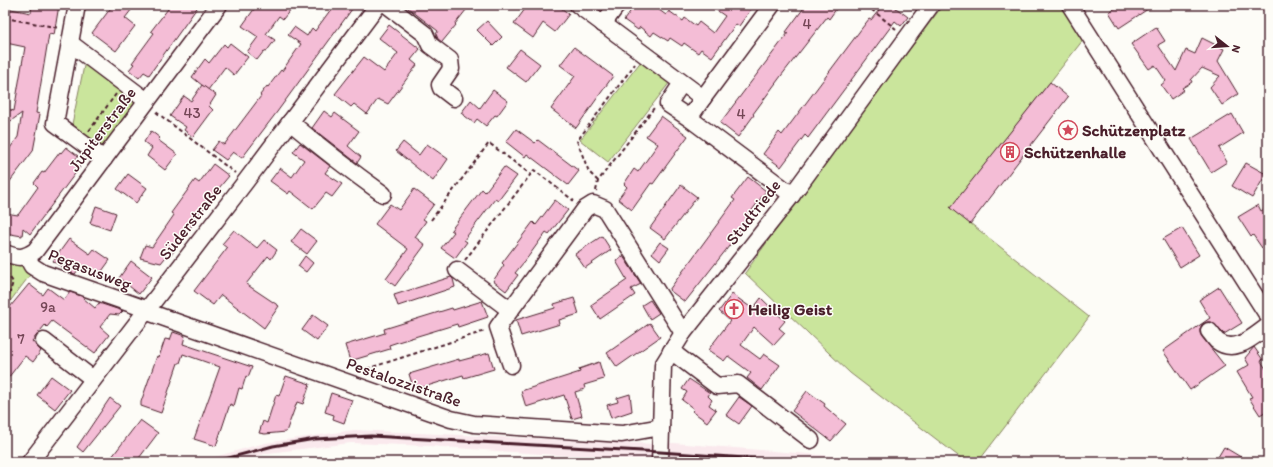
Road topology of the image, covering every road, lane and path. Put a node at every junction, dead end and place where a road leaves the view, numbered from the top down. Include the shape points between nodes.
1 (77, 5) edge
2 (219, 5) edge
3 (378, 5) edge
4 (387, 5) edge
5 (578, 5) edge
6 (617, 5) edge
7 (772, 5) edge
8 (866, 5) edge
9 (931, 5) edge
10 (1070, 5) edge
11 (5, 18) edge
12 (603, 24) junction
13 (72, 37) junction
14 (908, 37) junction
15 (643, 53) junction
16 (682, 83) junction
17 (124, 84) junction
18 (454, 98) dead end
19 (703, 98) junction
20 (146, 103) junction
21 (668, 104) junction
22 (689, 118) junction
23 (290, 122) junction
24 (80, 142) junction
25 (104, 159) junction
26 (530, 174) junction
27 (246, 181) junction
28 (598, 181) junction
29 (383, 194) dead end
30 (792, 195) junction
31 (589, 207) junction
32 (431, 220) dead end
33 (5, 253) edge
34 (27, 257) junction
35 (457, 270) joint
36 (5, 274) edge
37 (5, 302) edge
38 (510, 310) junction
39 (145, 311) junction
40 (1268, 316) edge
41 (1268, 326) edge
42 (498, 327) junction
43 (1209, 331) dead end
44 (683, 332) junction
45 (44, 341) dead end
46 (672, 351) junction
47 (511, 365) dead end
48 (93, 379) junction
49 (340, 380) junction
50 (661, 427) junction
51 (811, 440) dead end
52 (30, 462) edge
53 (660, 462) edge

1 - 13 street
2 - 20 street, Jupiterstraße
3 - 23 street, Süderstraße
4 - 18 street via 425,34 430,45 450,60 451,69 440,85
5 - 12 street
6 - 12 street
7 - 19 street
8 - 14 path
9 - 14 street, Studtriede
10 - 40 street
11 - 13 path
12 - 15 street
13 - 17 street
13 - 24 street via 55,123
14 - 30 street, Studtriede
15 - 16 street
15 - 28 path via 577,141 589,172
16 - 19 street
16 - 21 street
17 - 20 street
17 - 24 path
19 - 22 street
20 - 25 street, Jupiterstraße
20 - 27 path
21 - 22 street
21 - 28 path via 659,102
22 - 30 street
23 - 27 street, Süderstraße
23 - 29 street
24 - 25 street
25 - 34 street, Jupiterstraße via 35,251
26 - 31 path via 534,170
26 - 32 path via 489,143
26 - 35 path
27 - 39 street, Süderstraße
28 - 31 path
30 - 44 street, Studtriede
31 - 38 street
31 - 44 street via 605,209
33 - 34 street
34 - 39 street, Pegasusweg via 32,266 43,273
35 - 38 street
36 - 37 path via 13,282
38 - 42 street
39 - 48 street, Süderstraße
39 - 49 street, Pestalozzistraße
41 - 43 street via 1236,346 1217,341
42 - 47 street
42 - 49 path
44 - 46 street, Studtriede
45 - 48 street
46 - 50 street, Studtriede via 663,365
46 - 51 street via 717,386 738,384
48 - 52 street, Süderstraße
49 - 50 street, Pestalozzistraße via 444,417 474,424 622,434
50 - 53 street, Studtriede

